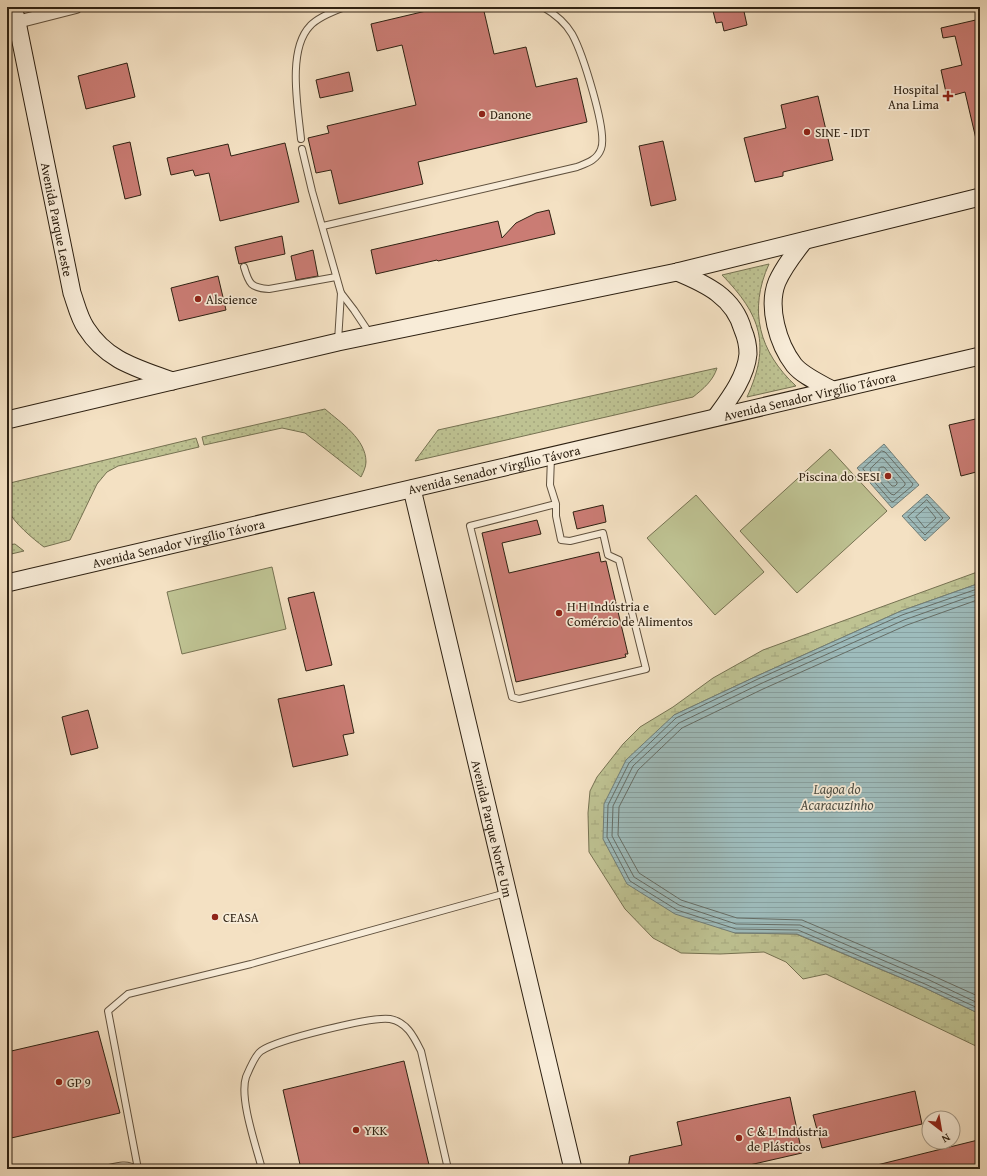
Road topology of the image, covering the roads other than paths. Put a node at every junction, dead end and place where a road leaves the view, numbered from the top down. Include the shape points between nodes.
1 (76, 7) edge
2 (345, 7) edge
3 (544, 7) edge
4 (12, 18) edge
5 (301, 140) dead end
6 (302, 149) dead end
7 (980, 197) edge
8 (323, 226) junction
9 (804, 241) junction
10 (244, 267) dead end
11 (677, 272) junction
12 (336, 277) junction
13 (341, 293) junction
14 (371, 336) junction
15 (338, 342) junction
16 (980, 356) edge
17 (172, 381) junction
18 (832, 390) junction
19 (716, 417) junction
20 (7, 420) edge
21 (551, 456) junction
22 (412, 489) junction
23 (556, 504) junction
24 (7, 582) edge
25 (508, 893) junction
26 (105, 1169) edge
27 (135, 1169) edge
28 (138, 1169) edge
29 (262, 1169) edge
30 (448, 1169) edge
31 (573, 1169) edge

1 - 4 street
2 - 5 lane via 310,25 299,43 295,69
3 - 8 lane via 557,15 572,34 582,59 599,118 602,138 597,156 577,167
4 - 17 main road, Avenida Parque Leste via 72,293 85,327 105,350 126,364
6 - 8 lane
7 - 9 main road
8 - 12 lane
9 - 11 main road
9 - 18 main road via 790,258 777,284 773,313 782,343 795,366
10 - 12 lane via 250,283 253,287 259,288 281,287
11 - 14 main road
11 - 19 main road via 700,281 720,294 733,307 746,337 748,354 743,371 731,396
12 - 13 lane
13 - 14 lane
13 - 15 lane
14 - 15 main road
15 - 17 main road
16 - 18 main road, Avenida Senador Virgílio Távora
17 - 20 main road
18 - 19 main road, Avenida Senador Virgílio Távora
19 - 21 main road, Avenida Senador Virgílio Távora
21 - 22 main road, Avenida Senador Virgílio Távora
21 - 23 lane via 550,485
22 - 24 main road, Avenida Senador Virgílio Távora
22 - 25 main road, Avenida Parque Norte Um
23 - 23 lane via 470,526 512,697 519,699 646,669 619,560 608,555 603,533 570,541 561,540
25 - 28 lane via 251,964 128,994 108,1011
25 - 31 main road, Avenida Parque Norte Um
26 - 27 lane via 122,1165
29 - 30 lane via 245,1102 246,1079 260,1051 274,1044 340,1026 374,1019 391,1019 412,1033 421,1051

